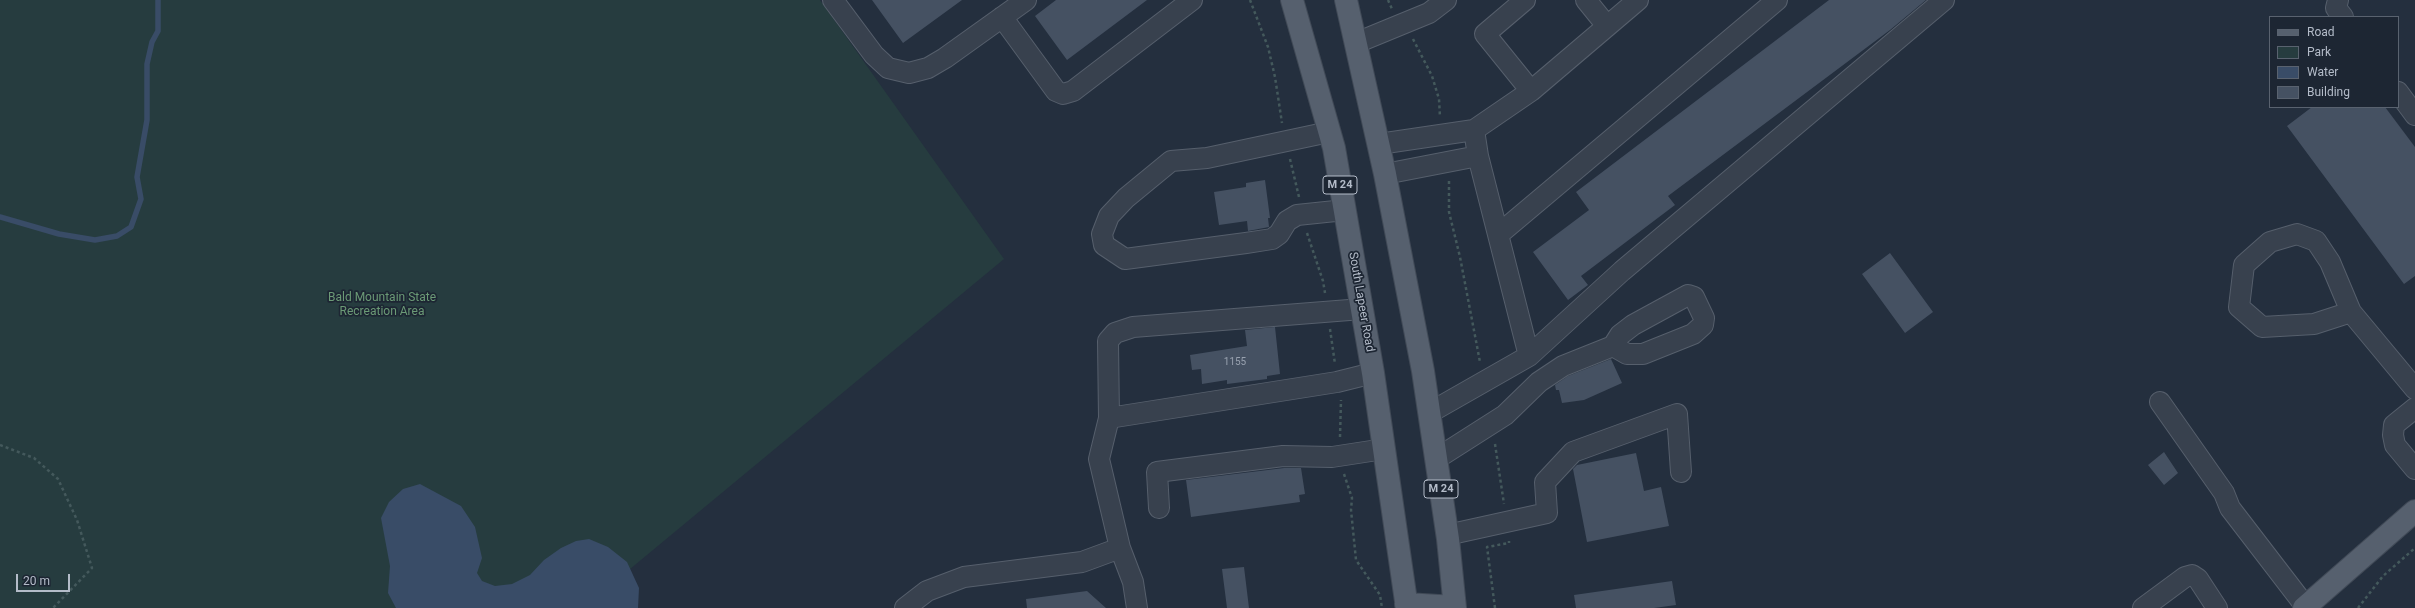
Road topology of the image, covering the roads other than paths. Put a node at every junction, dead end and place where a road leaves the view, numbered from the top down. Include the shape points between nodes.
1 (833, 0) edge
2 (1026, 0) edge
3 (1192, 0) edge
4 (1292, 0) edge
5 (1346, 0) edge
6 (1446, 0) edge
7 (1525, 0) edge
8 (1586, 0) edge
9 (1638, 0) edge
10 (1777, 0) edge
11 (1944, 0) edge
12 (2338, 0) edge
13 (2342, 16) edge
14 (1002, 17) junction
15 (1607, 26) junction
16 (1356, 43) junction
17 (1531, 91) junction
18 (2399, 93) edge
19 (2415, 115) edge
20 (1474, 130) junction
21 (1329, 132) junction
22 (1379, 144) junction
23 (1478, 156) junction
24 (1385, 174) junction
25 (1345, 210) junction
26 (1499, 234) junction
27 (1362, 309) junction
28 (2351, 312) junction
29 (1612, 346) dead end
30 (1529, 356) junction
31 (1373, 373) junction
32 (2415, 389) edge
33 (2160, 402) dead end
34 (2415, 408) edge
35 (1429, 412) junction
36 (1109, 418) junction
37 (1384, 449) junction
38 (1436, 459) junction
39 (2415, 469) edge
40 (1681, 472) dead end
41 (1160, 508) dead end
42 (2415, 511) edge
43 (1447, 535) junction
44 (1120, 548) junction
45 (1406, 606) edge
46 (1455, 607) edge
47 (905, 608) edge
48 (1137, 608) edge
49 (2143, 608) edge
50 (2218, 608) edge
51 (2305, 608) edge

1 - 14 lane via 874,55 888,68 909,73 928,68
2 - 14 lane
3 - 14 lane via 1073,91 1064,94 1056,91
4 - 21 main road, South Lapeer Road / M 24
5 - 16 main road, M 24
6 - 16 lane via 1429,13
7 - 17 lane via 1485,34
8 - 15 lane
9 - 15 lane
10 - 26 lane
11 - 30 lane via 1622,271
12 - 13 lane via 2336,8
15 - 17 lane
16 - 22 main road, M 24
17 - 20 lane
18 - 19 lane
20 - 22 lane
20 - 23 lane
21 - 25 main road, South Lapeer Road / M 24
21 - 25 lane via 1207,158 1171,161 1126,198 1110,216 1102,234 1104,245 1125,259 1134,259 1272,239 1279,234 1287,221 1296,215
22 - 24 main road, M 24
23 - 24 lane
23 - 26 lane
24 - 35 main road, M 24
25 - 27 main road, South Lapeer Road / M 24
26 - 30 lane
27 - 31 main road, South Lapeer Road / M 24
27 - 36 lane via 1133,327 1115,333 1108,341
28 - 28 lane via 2330,262 2316,241 2297,234 2270,242 2244,265 2239,307 2262,327 2314,324
28 - 32 lane
29 - 38 lane via 1562,366 1539,382 1504,415
30 - 35 lane
31 - 36 lane via 1337,382
31 - 37 main road, South Lapeer Road / M 24
33 - 51 lane via 2224,493 2230,508
34 - 39 lane via 2394,425 2393,435 2395,445
35 - 38 main road, M 24
36 - 44 lane via 1099,459
37 - 41 lane via 1332,457 1283,456 1157,472
37 - 45 main road, South Lapeer Road / M 24
38 - 43 main road, M 24
40 - 43 lane via 1677,414 1573,452 1545,482 1547,513
42 - 51 main road
43 - 46 main road, M 24
44 - 47 lane via 1082,562 964,577 927,591
44 - 48 lane via 1134,582
45 - 46 main road
49 - 50 lane via 2185,577 2192,575 2198,579

